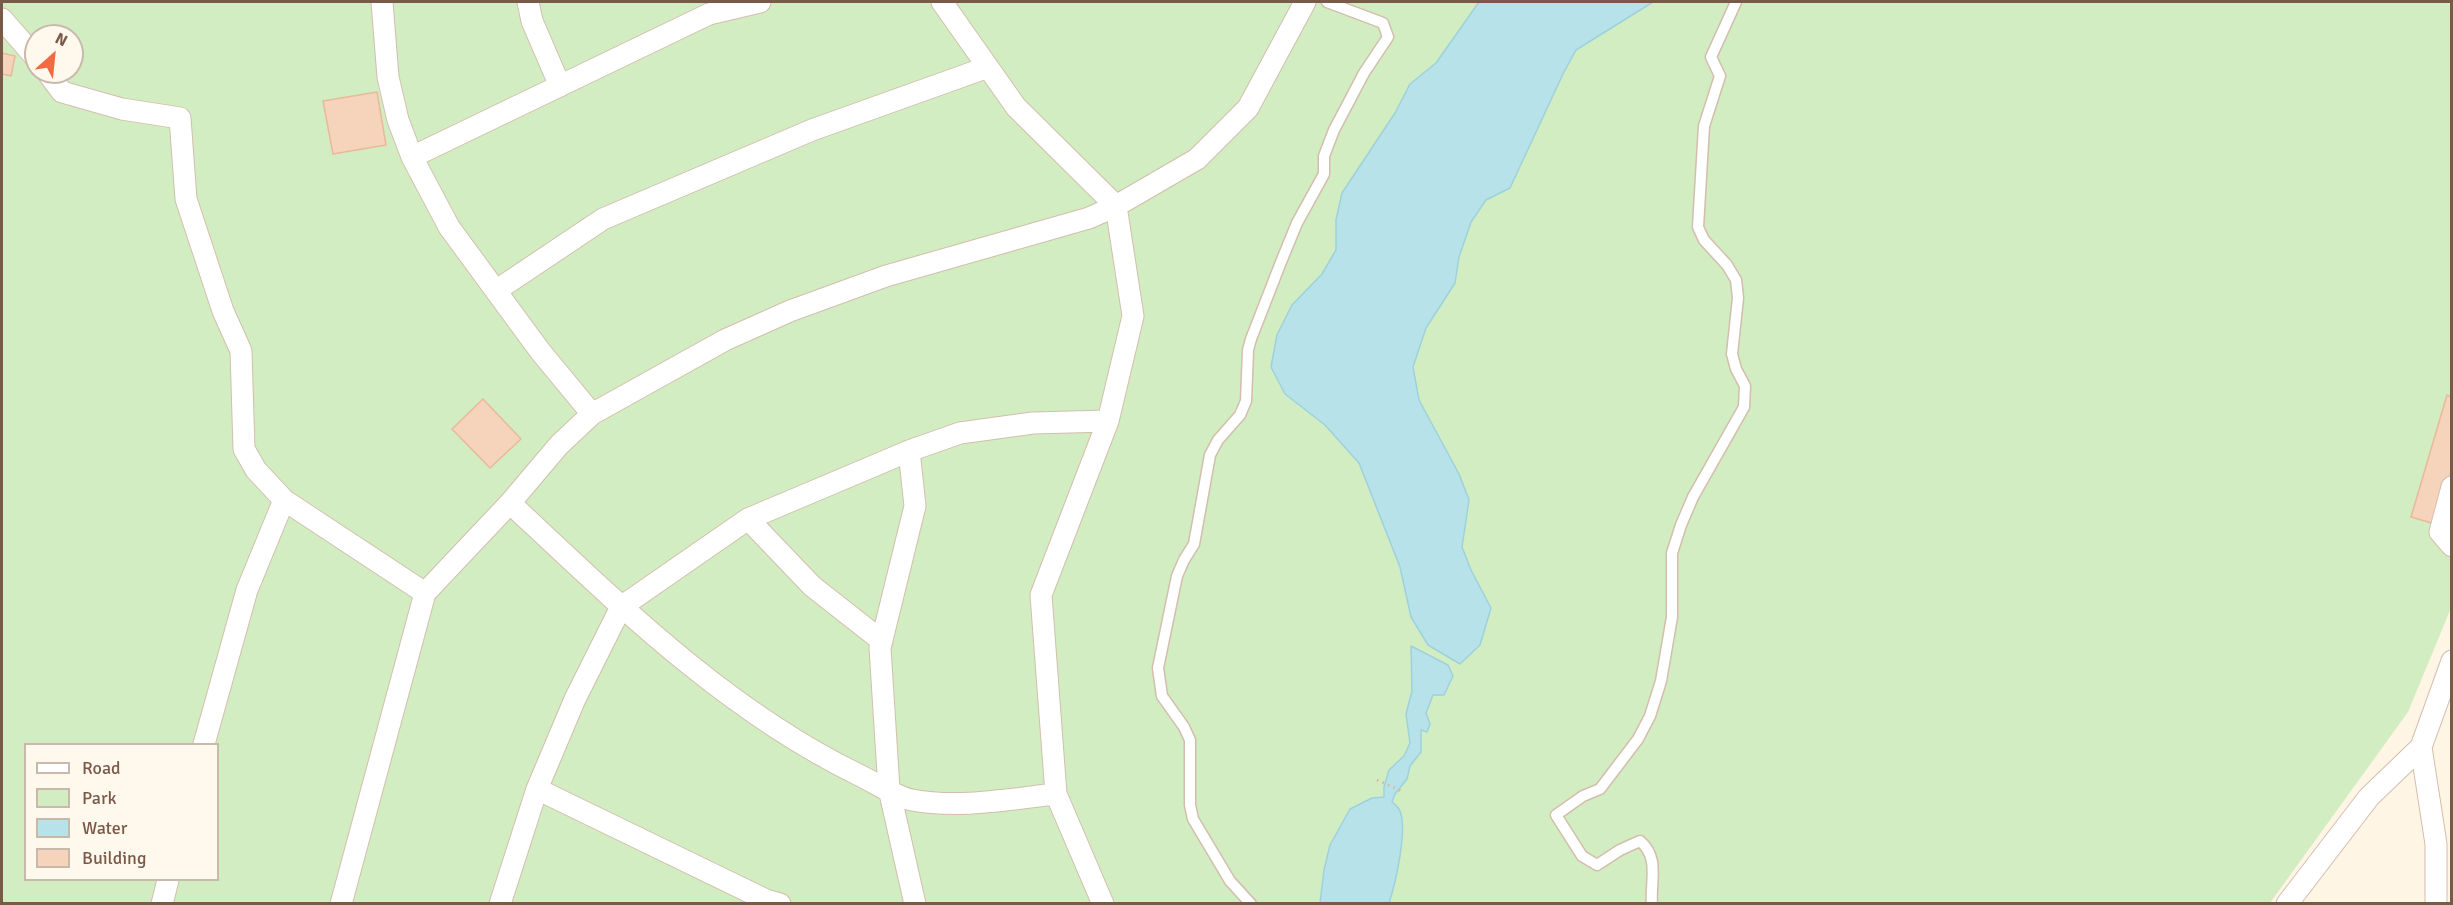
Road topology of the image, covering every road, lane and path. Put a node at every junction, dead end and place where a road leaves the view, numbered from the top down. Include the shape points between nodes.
1 (382, 2) edge
2 (528, 2) edge
3 (760, 2) edge
4 (942, 2) edge
5 (1305, 2) edge
6 (1328, 2) edge
7 (1736, 2) edge
8 (709, 8) edge
9 (2, 19) edge
10 (24, 44) edge
11 (988, 67) junction
12 (56, 84) edge
13 (560, 86) junction
14 (412, 157) junction
15 (1116, 206) junction
16 (497, 290) junction
17 (592, 414) junction
18 (1108, 421) junction
19 (909, 451) junction
20 (2451, 487) edge
21 (284, 500) junction
22 (510, 503) junction
23 (748, 519) junction
24 (2451, 546) edge
25 (425, 593) junction
26 (621, 607) junction
27 (882, 640) junction
28 (2451, 661) edge
29 (204, 743) edge
30 (2421, 747) junction
31 (1377, 780) dead end
32 (537, 789) junction
33 (889, 789) junction
34 (1404, 792) dead end
35 (1056, 794) junction
36 (168, 881) edge
37 (162, 903) edge
38 (341, 903) edge
39 (500, 903) edge
40 (780, 903) edge
41 (915, 903) edge
42 (1102, 903) edge
43 (1251, 903) edge
44 (1652, 903) edge
45 (2287, 903) edge
46 (2436, 903) edge

1 - 14 street via 388,77
2 - 13 street via 532,21
3 - 8 street
4 - 11 street
5 - 15 street via 1248,108 1197,159
6 - 43 lane via 1383,23 1389,37 1364,73 1334,130 1324,156 1324,174 1289,242 1251,339 1246,401 1210,455 1194,544 1177,576 1158,668 1162,696 1190,740 1193,819 1230,881
7 - 44 lane via 1711,57 1720,76 1704,126 1698,227 1736,280 1732,354 1745,386 1744,407 1693,497 1672,554 1672,617 1661,681 1650,716 1638,739 1600,789 1556,815 1582,856 1597,865 1640,841 1649,848 1653,857
8 - 13 street
9 - 10 street
11 - 15 street via 1016,107
11 - 16 street via 812,130 603,219
12 - 21 street via 62,92 122,109 180,118 186,199 223,311 241,351 244,449 256,470
13 - 14 street
14 - 16 street via 449,227
15 - 17 street via 1089,218 886,276 790,311 725,340
15 - 18 street via 1132,316
16 - 17 street
17 - 22 street
18 - 19 street via 1034,423 960,433
18 - 35 street via 1041,595
19 - 23 street
19 - 27 street via 915,506
20 - 24 street via 2440,532
21 - 25 street
21 - 29 street via 247,590
22 - 25 street
22 - 26 street
23 - 26 street
23 - 27 street via 812,586
25 - 38 street
26 - 32 street via 575,699
26 - 33 street via 758,718
27 - 33 street
28 - 30 street
30 - 45 street via 2369,797
30 - 46 street via 2436,844
31 - 34 path
32 - 39 street
32 - 40 street via 766,900
33 - 35 street via 910,800 968,804
33 - 41 street
35 - 42 street
36 - 37 street

